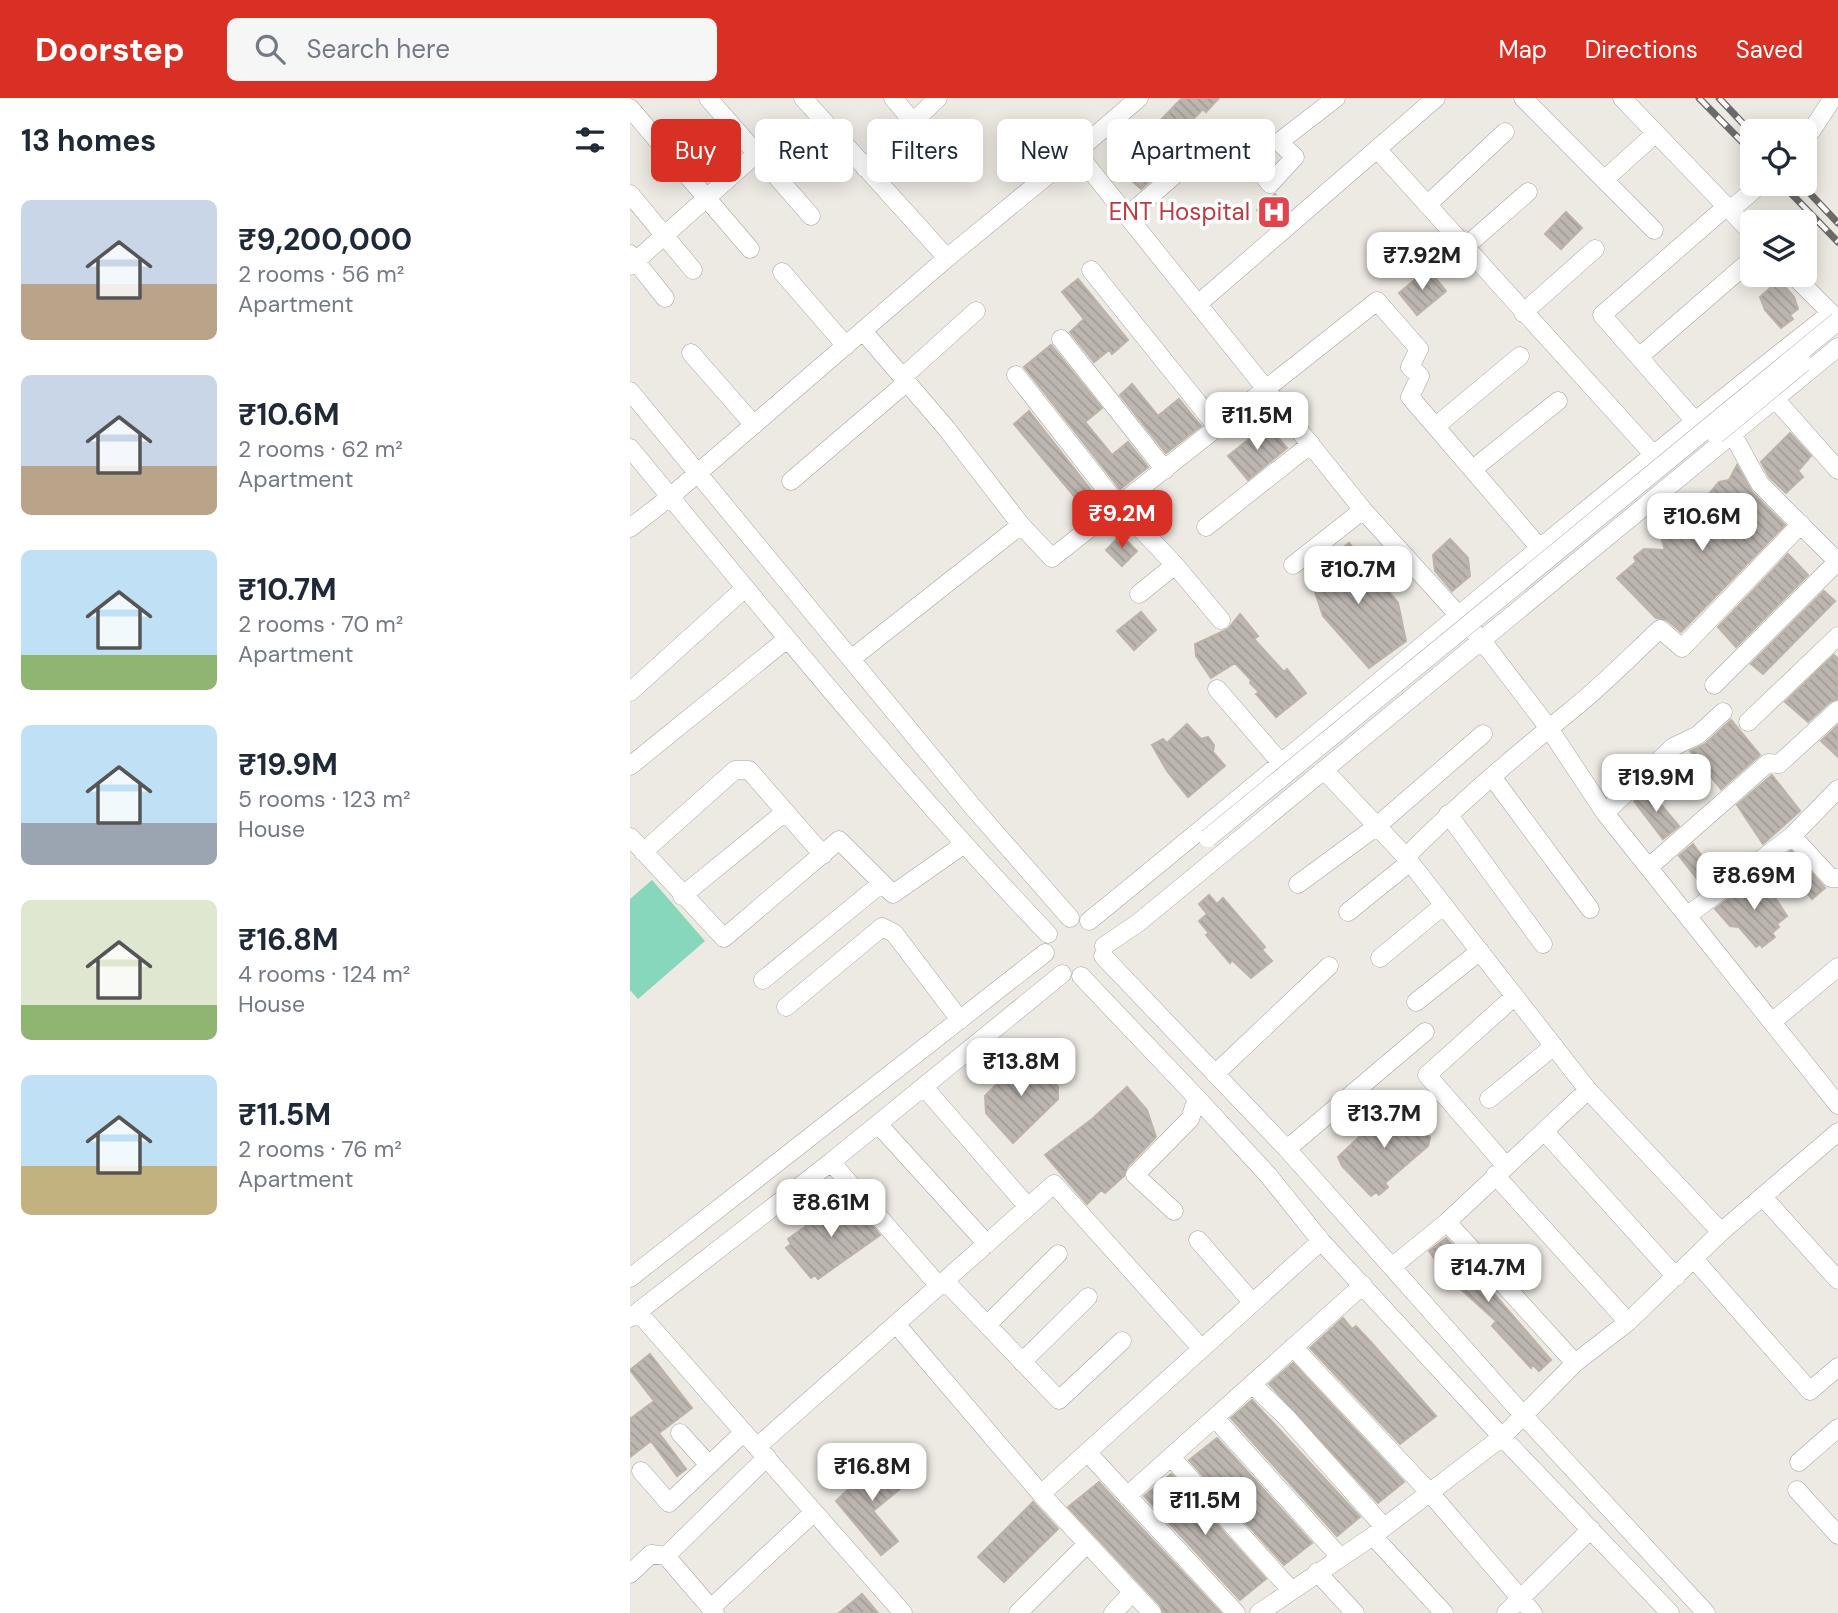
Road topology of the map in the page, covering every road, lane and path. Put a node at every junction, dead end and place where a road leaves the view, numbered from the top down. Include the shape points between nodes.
1 (708, 98) edge
2 (803, 98) edge
3 (893, 98) edge
4 (937, 98) edge
5 (1139, 98) edge
6 (1336, 98) edge
7 (1436, 98) edge
8 (1524, 98) edge
9 (1622, 98) edge
10 (1809, 98) edge
11 (1828, 105) edge
12 (630, 108) edge
13 (910, 119) edge
14 (916, 119) edge
15 (1817, 122) edge
16 (1505, 132) dead end
17 (1656, 132) junction
18 (1093, 137) edge
19 (1377, 149) junction
20 (755, 154) edge
21 (755, 156) edge
22 (865, 168) joint
23 (1093, 173) edge
24 (1604, 180) junction
25 (780, 182) edge
26 (1039, 182) edge
27 (1528, 192) dead end
28 (630, 194) edge
29 (1745, 196) edge
30 (707, 197) junction
31 (1427, 205) junction
32 (1729, 208) junction
33 (811, 216) dead end
34 (1127, 216) junction
35 (1740, 220) edge
36 (1654, 230) dead end
37 (663, 234) junction
38 (1465, 247) junction
39 (750, 249) dead end
40 (1595, 249) dead end
41 (947, 258) junction
42 (632, 260) edge
43 (1740, 269) edge
44 (693, 270) dead end
45 (1091, 270) dead end
46 (782, 272) dead end
47 (1805, 287) edge
48 (665, 298) dead end
49 (1198, 304) junction
50 (976, 311) dead end
51 (1523, 313) junction
52 (1836, 318) edge
53 (863, 331) junction
54 (1838, 335) edge
55 (1061, 339) dead end
56 (846, 346) junction
57 (1838, 347) edge
58 (691, 353) dead end
59 (1520, 356) dead end
60 (1639, 357) junction
61 (1016, 375) dead end
62 (905, 379) junction
63 (1267, 390) junction
64 (630, 391) edge
65 (1776, 400) junction
66 (1558, 401) dead end
67 (1694, 420) junction
68 (754, 425) junction
69 (1436, 426) junction
70 (1219, 428) junction
71 (1733, 435) junction
72 (1311, 444) junction
73 (630, 448) edge
74 (1651, 453) junction
75 (1473, 469) junction
76 (1166, 470) junction
77 (1838, 470) edge
78 (698, 473) junction
79 (791, 481) dead end
80 (670, 497) junction
81 (1118, 505) junction
82 (1363, 510) junction
83 (1801, 524) junction
84 (1021, 525) junction
85 (1206, 527) dead end
86 (630, 528) edge
87 (1539, 547) junction
88 (1838, 562) edge
89 (1175, 565) junction
90 (1293, 565) dead end
91 (745, 588) junction
92 (1139, 594) dead end
93 (1458, 615) junction
94 (1221, 620) dead end
95 (1838, 636) edge
96 (787, 639) junction
97 (1483, 642) junction
98 (851, 659) junction
99 (1714, 685) dead end
100 (1217, 689) dead end
101 (630, 692) edge
102 (1838, 710) edge
103 (1723, 712) dead end
104 (1748, 722) dead end
105 (1548, 727) junction
106 (1483, 734) dead end
107 (1282, 764) junction
108 (630, 766) edge
109 (1324, 771) junction
110 (1493, 778) junction
111 (1838, 789) edge
112 (785, 812) junction
113 (1605, 813) junction
114 (1448, 814) junction
115 (1377, 826) junction
116 (1793, 836) junction
117 (630, 837) edge
118 (963, 845) junction
119 (1208, 845) junction
120 (643, 852) junction
121 (823, 855) junction
122 (1408, 859) junction
123 (1649, 867) junction
124 (1838, 878) edge
125 (882, 883) junction
126 (1298, 884) dead end
127 (682, 896) junction
128 (1118, 897) junction
129 (1444, 905) junction
130 (1590, 909) dead end
131 (1348, 912) dead end
132 (1687, 915) junction
133 (1070, 918) junction
134 (1089, 921) junction
135 (1138, 923) junction
136 (1048, 934) junction
137 (1543, 944) dead end
138 (1103, 951) junction
139 (1480, 951) junction
140 (1045, 953) junction
141 (1380, 958) dead end
142 (1329, 966) dead end
143 (1831, 967) edge
144 (1062, 974) junction
145 (1081, 976) junction
146 (763, 981) dead end
147 (1515, 996) junction
148 (1416, 1002) dead end
149 (786, 1007) dead end
150 (960, 1020) junction
151 (1772, 1022) junction
152 (1425, 1032) dead end
153 (1554, 1046) junction
154 (1215, 1074) junction
155 (924, 1087) junction
156 (1588, 1090) junction
157 (1197, 1098) junction
158 (1489, 1099) dead end
159 (1838, 1105) edge
160 (877, 1124) junction
161 (1545, 1132) junction
162 (1838, 1132) edge
163 (1286, 1149) junction
164 (831, 1162) junction
165 (1500, 1170) junction
166 (1763, 1196) junction
167 (1028, 1207) junction
168 (1174, 1212) dead end
169 (1447, 1222) junction
170 (1721, 1232) junction
171 (1198, 1240) dead end
172 (1321, 1241) junction
173 (986, 1244) junction
174 (1058, 1254) dead end
175 (1694, 1259) junction
176 (1393, 1266) junction
177 (630, 1278) edge
178 (1676, 1278) junction
179 (1838, 1280) edge
180 (942, 1283) junction
181 (1363, 1285) junction
182 (1087, 1297) dead end
183 (1252, 1302) junction
184 (634, 1315) edge
185 (1628, 1322) junction
186 (896, 1324) junction
187 (987, 1325) junction
188 (1122, 1341) dead end
189 (1200, 1347) junction
190 (1293, 1347) junction
191 (1022, 1362) junction
192 (1575, 1363) junction
193 (1838, 1367) edge
194 (1253, 1385) junction
195 (1524, 1416) junction
196 (1215, 1418) junction
197 (1838, 1428) edge
198 (744, 1432) junction
199 (680, 1433) dead end
200 (1502, 1437) junction
201 (763, 1451) junction
202 (1088, 1453) junction
203 (1171, 1458) junction
204 (1799, 1462) dead end
205 (709, 1465) junction
206 (641, 1471) dead end
207 (1797, 1490) dead end
208 (1431, 1493) junction
209 (1041, 1494) junction
210 (1127, 1496) junction
211 (814, 1511) junction
212 (1591, 1529) junction
213 (1379, 1531) junction
214 (1838, 1535) edge
215 (1086, 1545) junction
216 (666, 1556) junction
217 (1339, 1556) junction
218 (632, 1566) edge
219 (1317, 1572) junction
220 (1291, 1590) junction
221 (1132, 1593) junction
222 (1521, 1598) junction
223 (713, 1611) edge
224 (1265, 1611) edge
225 (903, 1613) edge
226 (1018, 1613) edge
227 (1113, 1613) edge
228 (1152, 1613) edge
229 (1236, 1613) edge
230 (1355, 1613) edge
231 (1444, 1613) edge
232 (1506, 1613) edge
233 (1533, 1613) edge
234 (1670, 1613) edge
235 (1706, 1613) edge

1 - 20 street
2 - 22 street
3 - 13 street
4 - 14 street
5 - 18 street
6 - 34 street via 1279,142 1295,157 1270,184 1228,129
7 - 19 street
8 - 24 street
9 - 17 street
10 - 11 street
11 - 15 street
12 - 30 street
16 - 31 street
17 - 24 street
17 - 32 street
19 - 31 street
19 - 49 street
21 - 30 street
22 - 41 street
23 - 34 street
24 - 36 street
25 - 33 street
26 - 41 street
27 - 38 street
28 - 37 street
29 - 32 street
30 - 37 street
30 - 39 street
31 - 38 street
32 - 35 street
32 - 60 street via 1602,315
34 - 49 street
37 - 42 street
37 - 44 street
38 - 51 street
40 - 51 street
41 - 53 street
42 - 48 street
43 - 60 street
45 - 70 street
46 - 56 street
47 - 52 street
49 - 63 street
50 - 62 street
51 - 74 street
52 - 67 street
52 - 119 street, bridge
53 - 56 street
53 - 62 street
54 - 119 street, bridge
55 - 76 street
56 - 68 street
57 - 65 street
58 - 68 street
59 - 69 street
60 - 67 street
61 - 81 street
62 - 79 street
62 - 84 street
63 - 69 street via 1377,301 1419,349 1409,367 1420,376 1410,397
63 - 70 street
63 - 72 street
64 - 78 street
65 - 71 street
65 - 77 street
66 - 75 street
67 - 74 street
68 - 78 street
69 - 75 street
70 - 76 street
71 - 83 street via 1760,484
71 - 97 street
72 - 82 street
72 - 85 street
73 - 80 street
74 - 87 street
75 - 87 street
76 - 81 street
78 - 80 street
78 - 98 street
80 - 86 street
80 - 91 street
81 - 84 street via 1052,558
81 - 89 street
82 - 90 street
82 - 93 street
83 - 88 street
83 - 105 street via 1682,648 1660,629
84 - 98 street
87 - 93 street
88 - 99 street
89 - 92 street
89 - 94 street
91 - 96 street
91 - 101 street
93 - 97 street
93 - 107 street
95 - 104 street
96 - 108 street
96 - 118 street
97 - 105 street
97 - 109 street
98 - 133 street
100 - 107 street
102 - 123 street via 1779,764 1768,764
103 - 113 street via 1698,735 1674,747
105 - 110 street
105 - 113 street
106 - 115 street
107 - 128 street
109 - 115 street
109 - 135 street
110 - 114 street
110 - 130 street
111 - 116 street
112 - 120 street via 749,770 735,770
112 - 121 street
112 - 127 street
113 - 123 street
114 - 122 street
114 - 137 street
115 - 122 street
115 - 126 street
116 - 124 street via 1831,878
116 - 132 street
117 - 120 street
118 - 125 street via 893,894
118 - 136 street
119 - 128 street
119 - 135 street
120 - 127 street
121 - 125 street via 839,840
121 - 127 street via 724,938
122 - 129 street
122 - 131 street
123 - 132 street
125 - 146 street
128 - 134 street
129 - 139 street
129 - 141 street
132 - 151 street
133 - 134 street
133 - 136 street
134 - 138 street via 1097,928
135 - 138 street
136 - 140 street
138 - 145 street via 1098,965
138 - 154 street
139 - 147 street
139 - 148 street
140 - 144 street
140 - 150 street
142 - 154 street
143 - 151 street
144 - 145 street
144 - 155 street
145 - 157 street
147 - 153 street
147 - 165 street via 1427,1075
149 - 150 street via 882,927 894,933
150 - 177 street
151 - 159 street
152 - 163 street
153 - 156 street
153 - 158 street
154 - 163 street
155 - 160 street
155 - 167 street
156 - 161 street
156 - 170 street
157 - 168 street via 1190,1119 1135,1175
157 - 172 street
160 - 164 street
160 - 173 street
161 - 165 street
161 - 178 street
162 - 166 street
163 - 176 street
164 - 180 street
164 - 184 street
165 - 169 street
165 - 185 street
166 - 170 street
166 - 179 street
167 - 173 street
167 - 189 street via 1054,1184
169 - 176 street
169 - 192 street
170 - 175 street
171 - 183 street
172 - 181 street
172 - 183 street
173 - 180 street
174 - 187 street
175 - 178 street
175 - 193 street via 1811,1391
176 - 195 street
178 - 185 street
180 - 186 street
180 - 187 street
181 - 190 street
181 - 200 street
182 - 191 street
183 - 189 street
184 - 198 street
185 - 192 street
186 - 201 street
186 - 209 street
187 - 191 street
188 - 191 street via 1059,1400
189 - 202 street
190 - 194 street
190 - 208 street
192 - 195 street
194 - 196 street
194 - 213 street via 1287,1418
195 - 200 street
195 - 235 street
196 - 203 street
196 - 217 street
197 - 204 street
198 - 201 street
198 - 205 street
199 - 205 street
200 - 208 street
200 - 212 street
201 - 211 street
201 - 216 street
202 - 209 street
202 - 210 street
203 - 210 street
203 - 220 street
205 - 206 street via 669,1503
207 - 214 street
208 - 213 street
208 - 222 street
209 - 215 street
210 - 229 street
211 - 223 street
211 - 225 street
212 - 222 street
212 - 234 street
213 - 217 street
213 - 231 street
215 - 221 street
215 - 226 street
216 - 218 street via 651,1554
216 - 223 street
217 - 219 street
219 - 220 street
219 - 230 street
220 - 224 street
221 - 227 street
221 - 228 street
222 - 232 street
222 - 233 street

